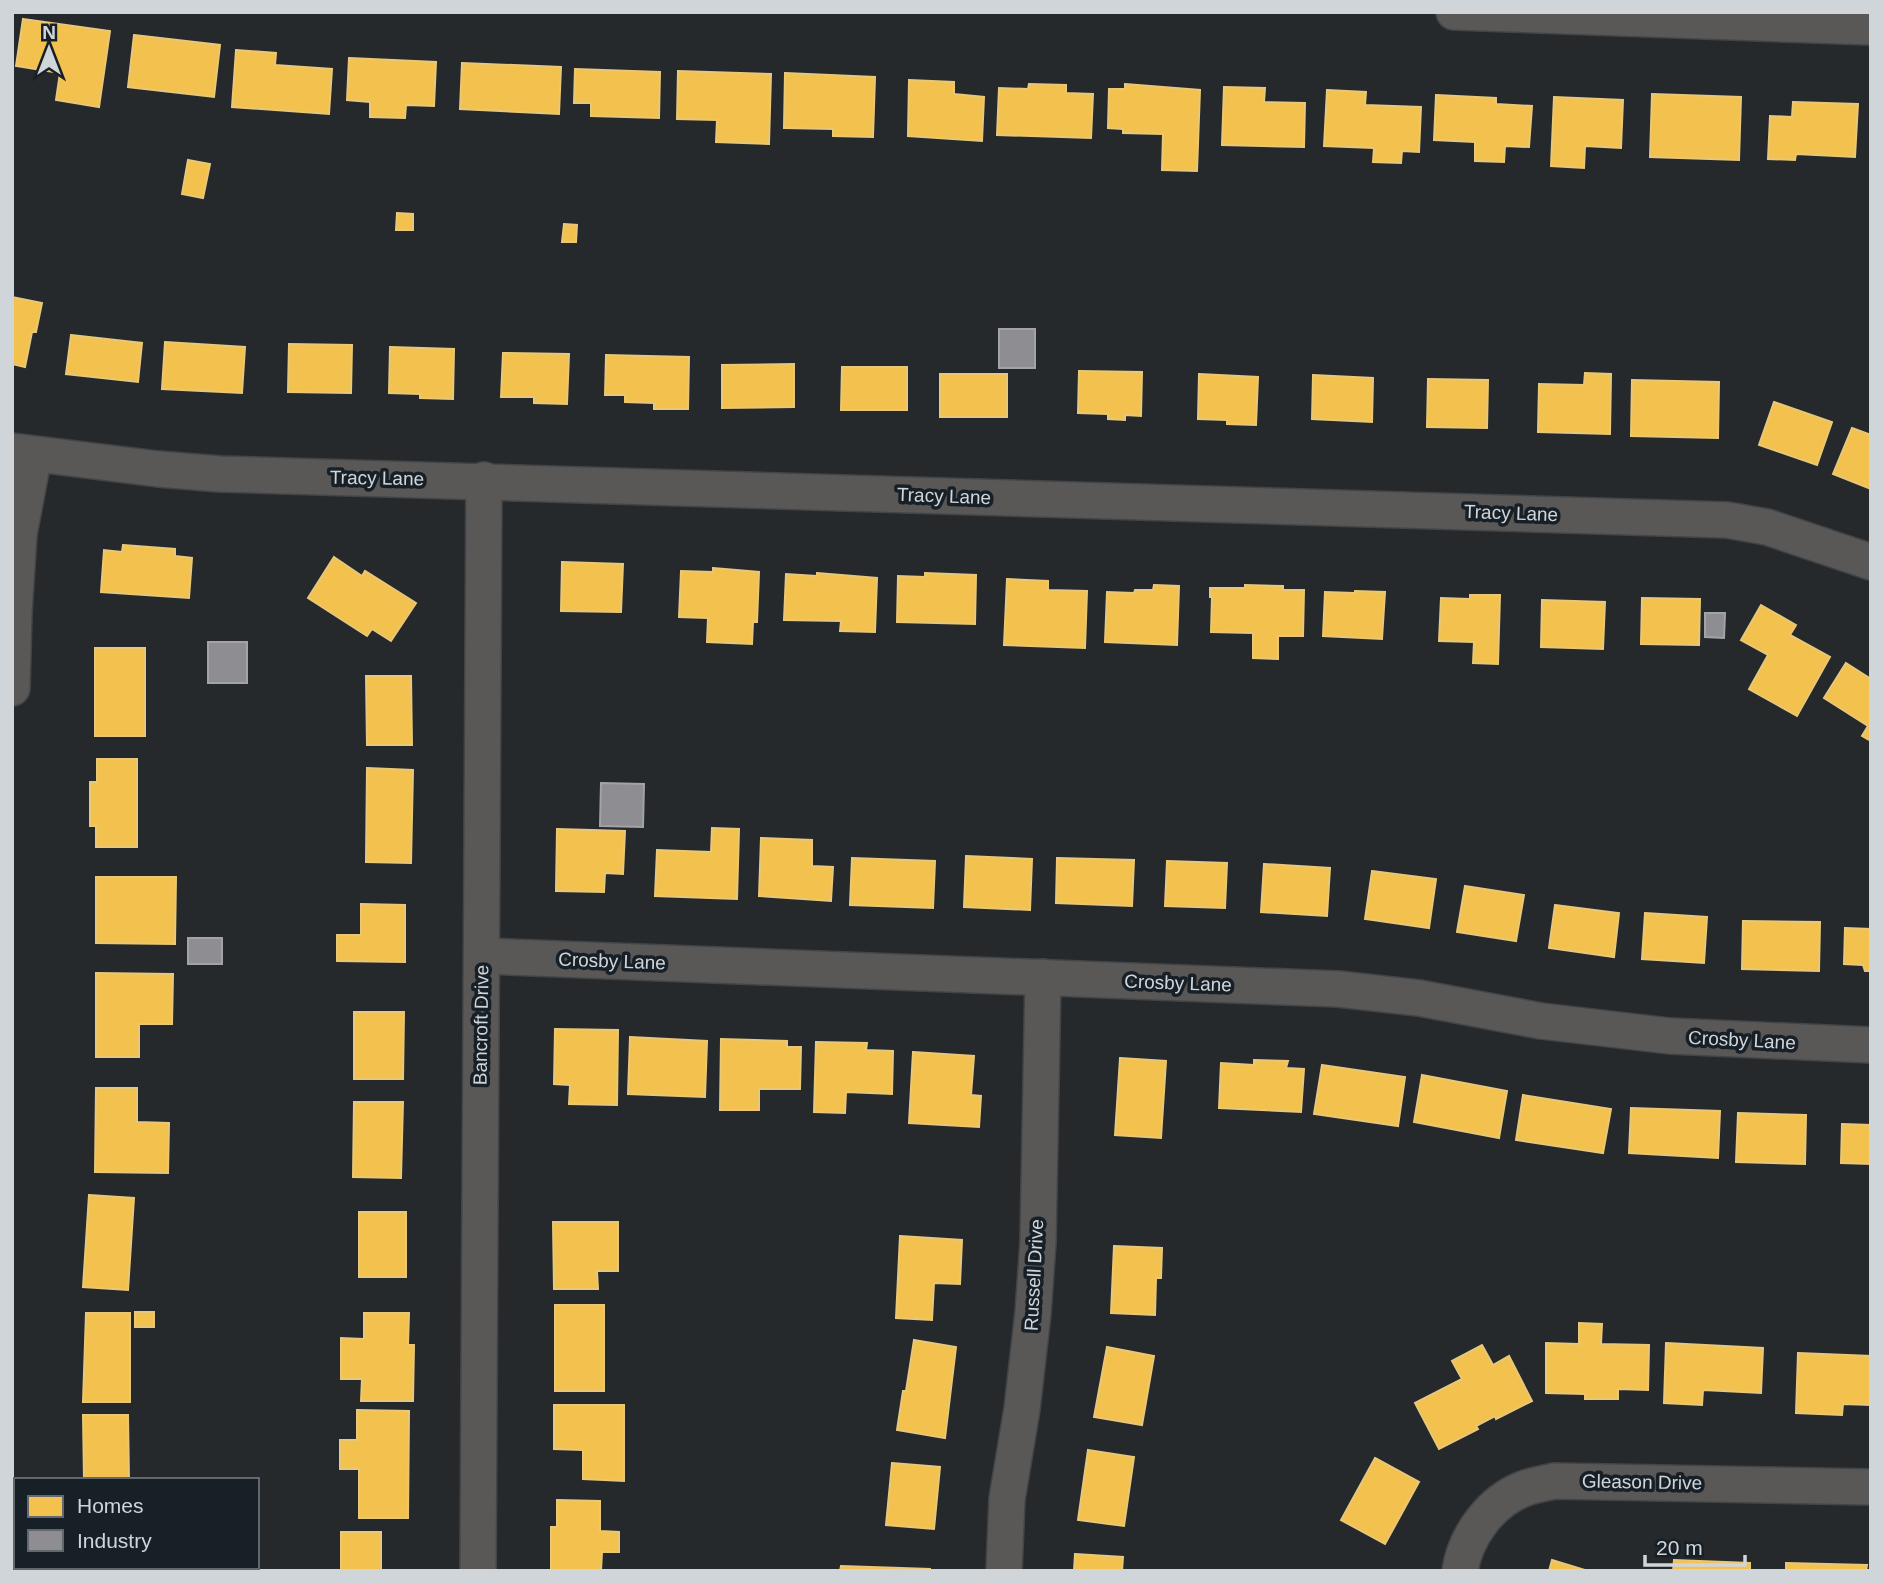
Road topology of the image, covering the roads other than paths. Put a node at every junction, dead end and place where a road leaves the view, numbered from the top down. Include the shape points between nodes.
1 (1454, 12) edge
2 (1871, 27) edge
3 (23, 453) edge
4 (484, 480) junction
5 (1871, 562) edge
6 (12, 688) edge
7 (482, 956) junction
8 (1042, 977) junction
9 (1871, 1045) edge
10 (1871, 1487) edge
11 (478, 1571) edge
12 (1004, 1571) edge
13 (1460, 1571) edge

1 - 2 street
3 - 4 street, Tracy Lane via 220,474
3 - 6 street
4 - 5 street, Tracy Lane via 1727,520 1768,527
4 - 7 street, Bancroft Drive
7 - 8 street, Crosby Lane
7 - 11 street, Bancroft Drive
8 - 9 street, Crosby Lane via 1338,989 1670,1036
8 - 12 street, Russell Drive via 1038,1242 1023,1409 1007,1499
10 - 13 street, Gleason Drive via 1555,1480 1521,1489 1495,1506 1475,1530

